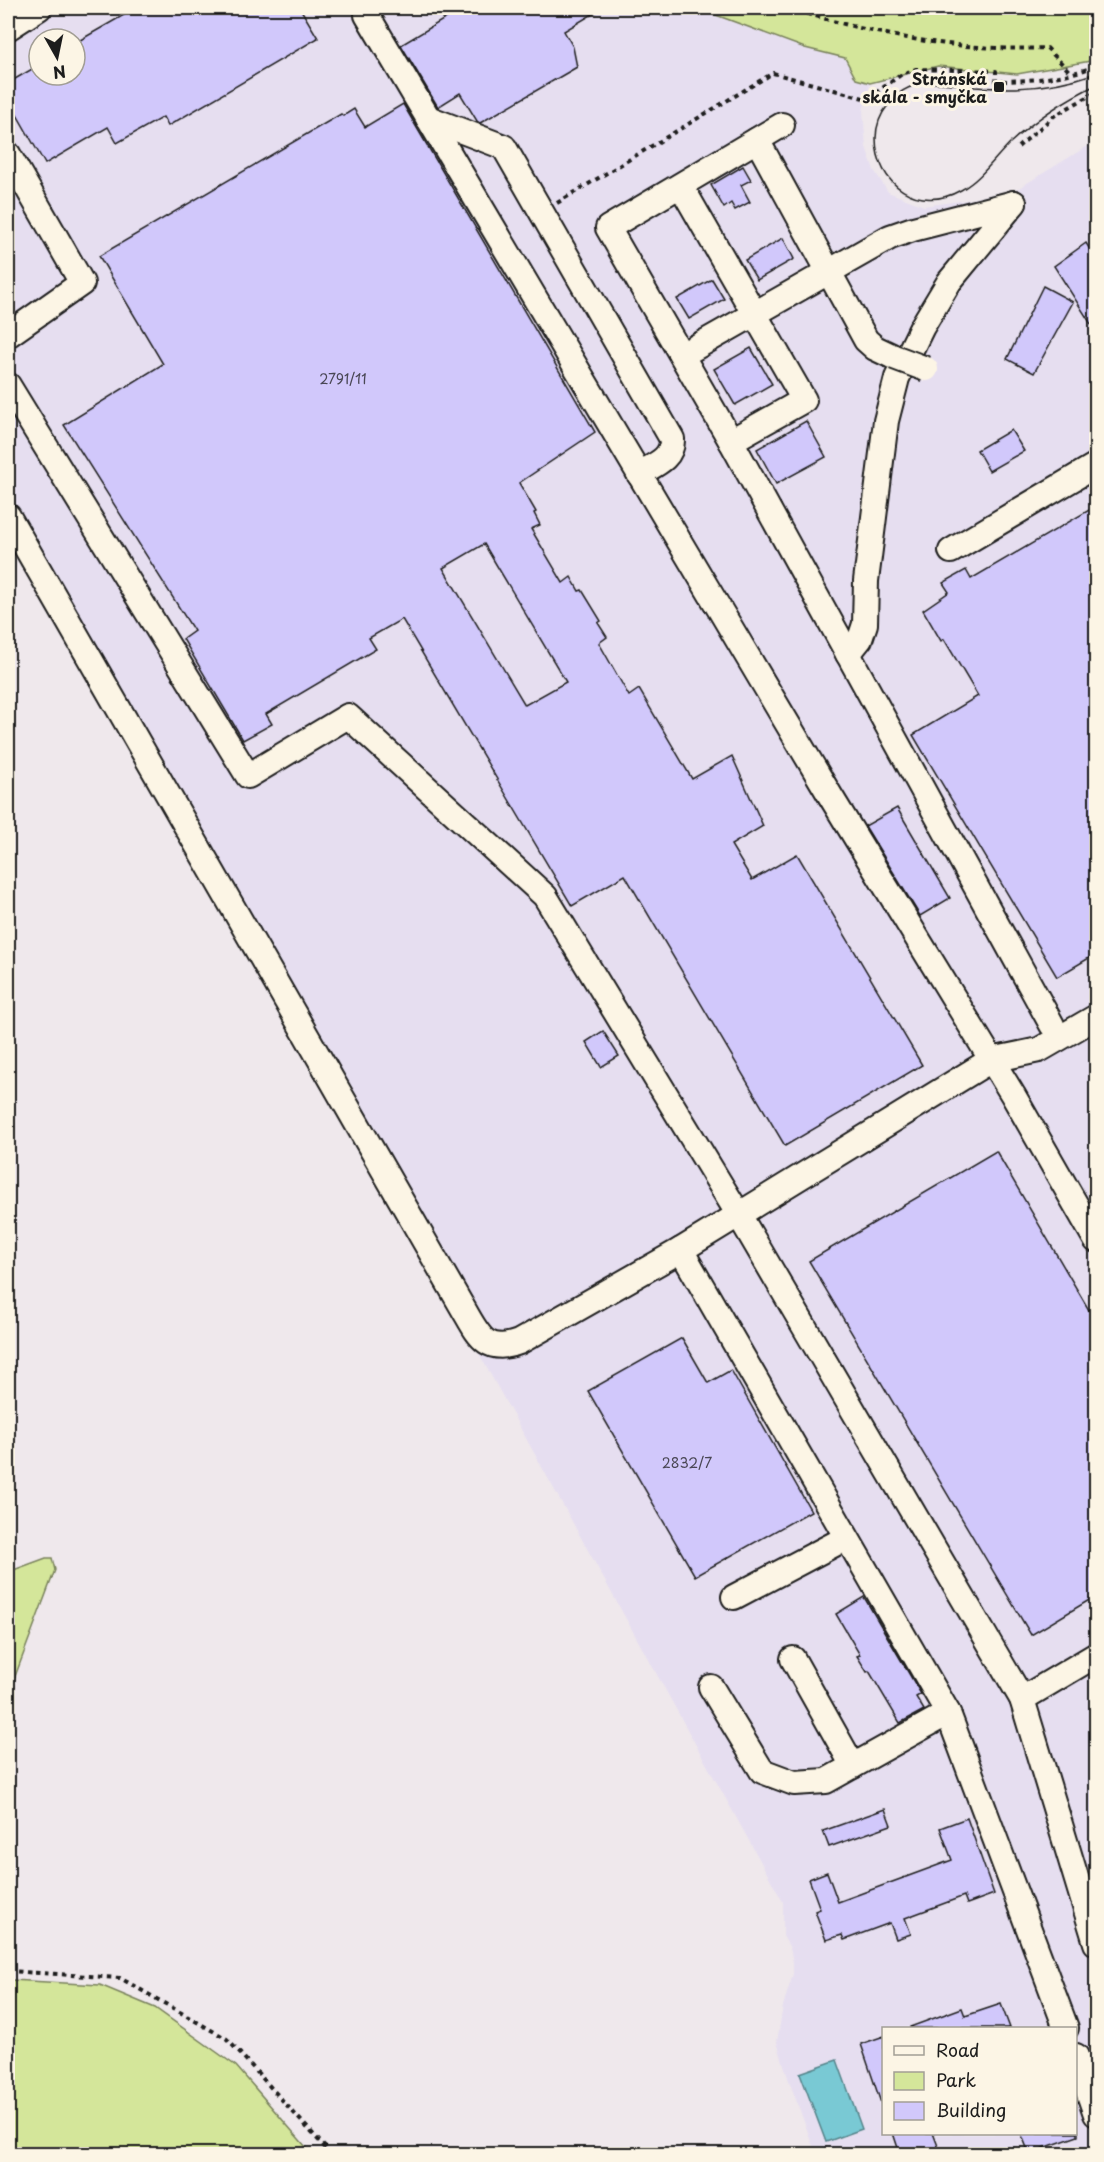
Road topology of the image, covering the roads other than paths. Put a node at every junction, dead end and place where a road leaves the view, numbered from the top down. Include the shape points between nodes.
1 (39, 8) edge
2 (368, 15) dead end
3 (8, 28) edge
4 (428, 118) junction
5 (782, 125) dead end
6 (757, 140) junction
7 (8, 154) edge
8 (681, 186) junction
9 (828, 271) junction
10 (754, 314) junction
11 (8, 335) edge
12 (682, 355) junction
13 (926, 369) dead end
14 (8, 385) edge
15 (731, 441) junction
16 (1096, 465) edge
17 (639, 474) junction
18 (8, 516) edge
19 (951, 551) dead end
20 (848, 654) junction
21 (1096, 999) edge
22 (1096, 1017) edge
23 (1052, 1025) junction
24 (991, 1060) junction
25 (739, 1215) junction
26 (1096, 1240) edge
27 (681, 1250) junction
28 (846, 1538) junction
29 (734, 1598) dead end
30 (1096, 1654) edge
31 (793, 1659) dead end
32 (711, 1687) dead end
33 (1022, 1699) junction
34 (948, 1713) junction
35 (853, 1766) junction
36 (1096, 1943) edge
37 (1066, 2027) edge
38 (1077, 2059) edge
39 (1096, 2114) edge

1 - 3 lane
2 - 4 lane
4 - 17 lane
4 - 17 lane via 504,147 672,439 669,454
5 - 6 lane
6 - 8 lane
6 - 9 lane
7 - 11 lane via 82,283
8 - 10 lane
8 - 12 lane via 608,228
9 - 10 lane
9 - 13 lane, bridge via 866,340 875,348
9 - 20 lane via 901,233 1014,203 949,282 897,378 886,421 866,581 866,624
10 - 12 lane
10 - 15 lane via 804,400
12 - 15 lane
14 - 25 lane via 248,776 348,716 545,896
15 - 20 lane
16 - 19 lane
17 - 24 lane
18 - 27 lane via 481,1337 500,1347 519,1342
20 - 23 lane
21 - 23 lane
22 - 24 lane via 1039,1050
23 - 24 lane
24 - 25 lane
24 - 26 lane
25 - 27 lane
25 - 33 lane
27 - 28 lane
28 - 29 lane
28 - 34 lane
30 - 33 lane
31 - 35 lane
32 - 35 lane via 762,1771 794,1782 826,1781
33 - 36 lane
34 - 35 lane
34 - 37 lane
38 - 39 lane

